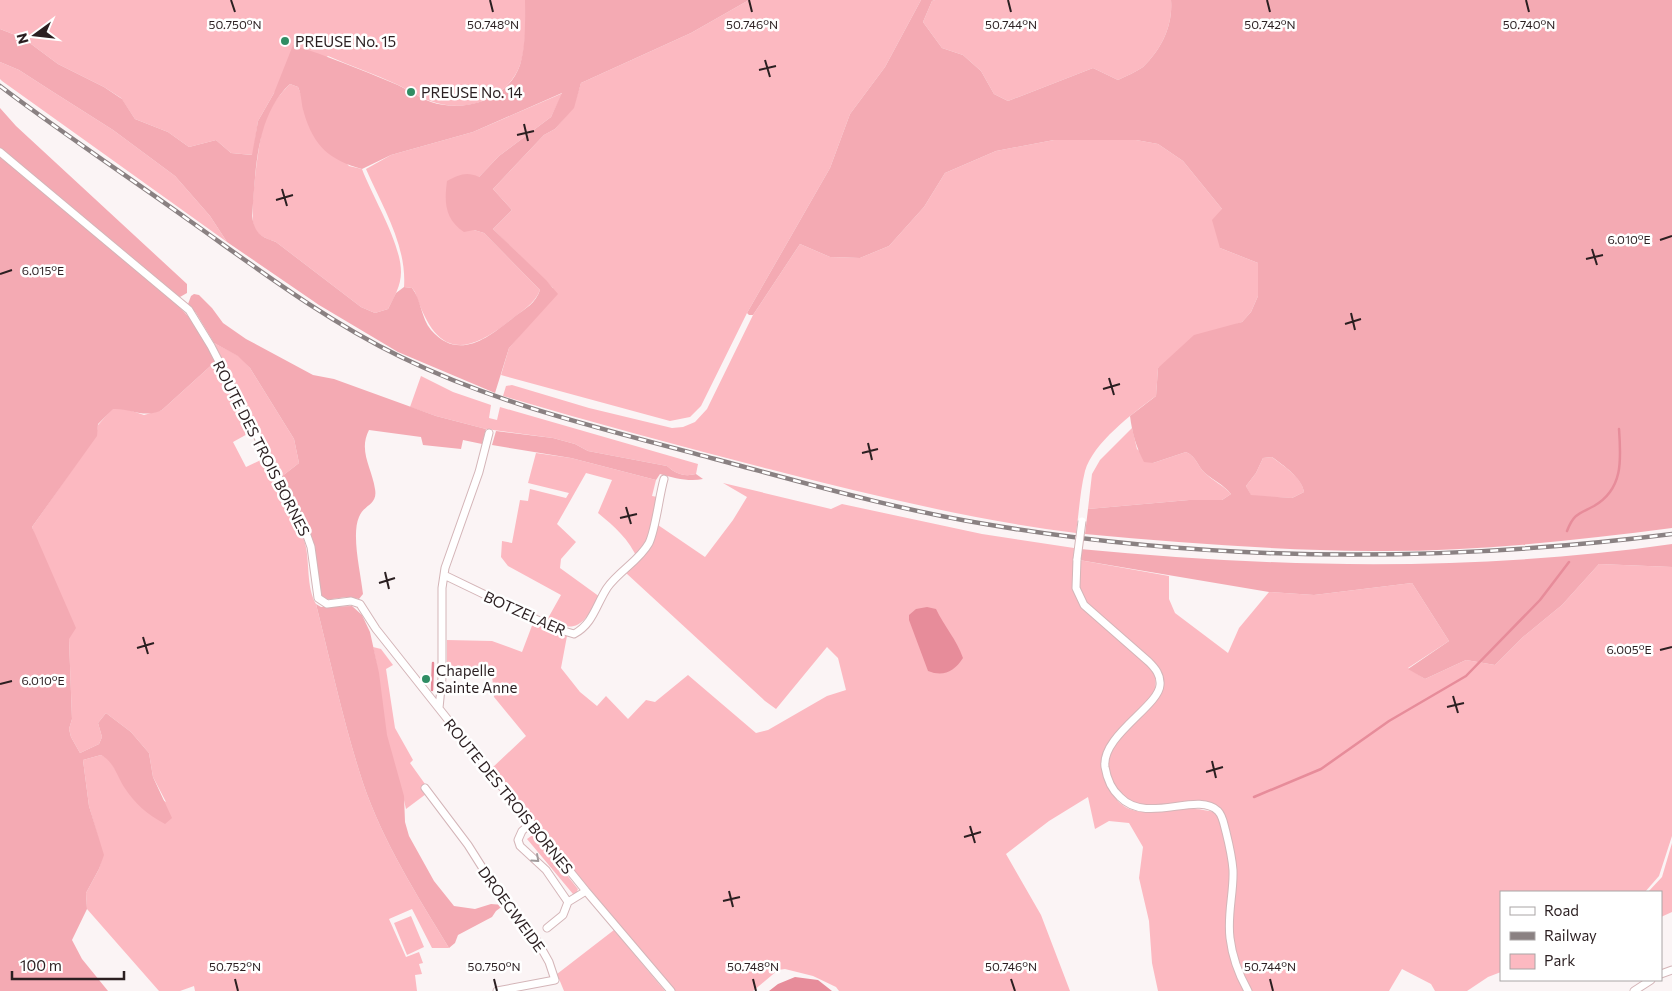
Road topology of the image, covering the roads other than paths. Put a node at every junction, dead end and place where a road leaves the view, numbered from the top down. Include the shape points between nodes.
1 (0, 152) edge
2 (489, 433) dead end
3 (664, 479) dead end
4 (1082, 521) dead end
5 (444, 575) junction
6 (438, 708) junction
7 (425, 788) dead end
8 (531, 823) junction
9 (586, 891) junction
10 (568, 902) junction
11 (546, 928) dead end
12 (1649, 981) edge
13 (520, 989) edge
14 (498, 991) edge
15 (670, 991) edge
16 (1248, 991) edge
17 (1634, 991) edge

1 - 6 street, ROUTE DES TROIS BORNES via 189,310 211,346 304,527 311,547 318,598 327,604 351,601 360,604
2 - 5 street
3 - 5 street, BOTZELAER via 650,540 608,588 592,618 574,634 554,628
4 - 16 street, bridge via 1076,588 1084,606 1156,670 1160,684 1156,696 1108,752 1106,772 1114,791 1132,806 1143,809 1191,805 1210,807 1222,817 1233,870 1228,914 1230,939
5 - 6 street via 441,599 442,678
6 - 8 street, ROUTE DES TROIS BORNES
7 - 13 street, DROEGWEIDE via 468,845 499,894 542,947 555,980
8 - 9 street, ROUTE DES TROIS BORNES
8 -> 10 street via 522,831 518,840 520,846 546,870
9 - 10 street
9 - 15 street, ROUTE DES TROIS BORNES
10 - 11 street via 563,915
12 - 17 street
13 - 14 street, DROEGWEIDE

